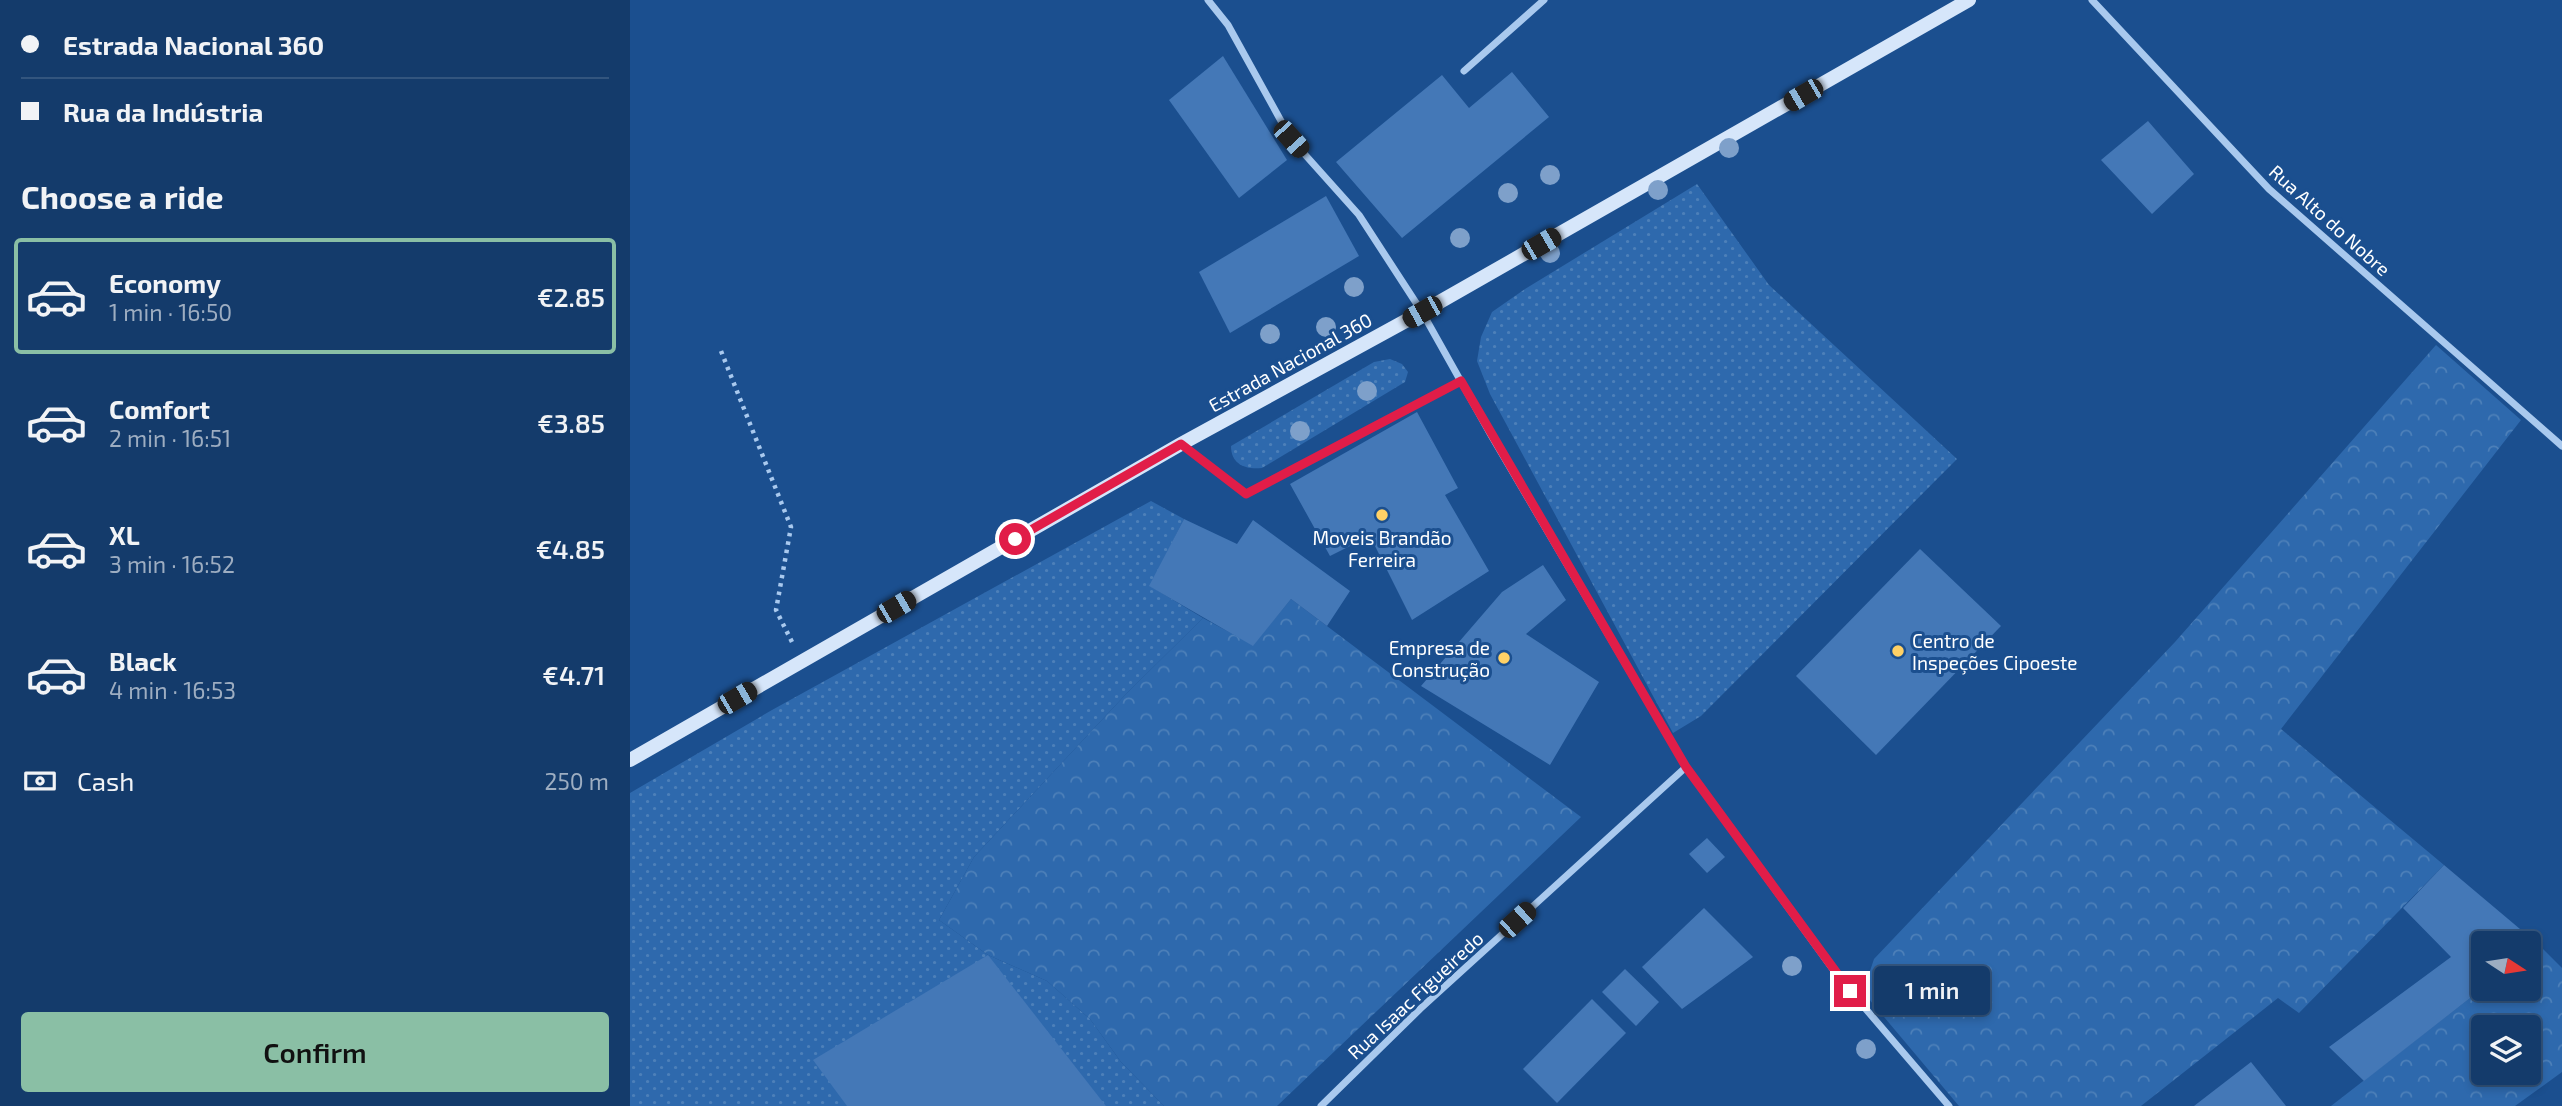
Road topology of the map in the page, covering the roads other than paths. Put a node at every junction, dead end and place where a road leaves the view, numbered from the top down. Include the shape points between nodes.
1 (1208, 0) edge
2 (1544, 0) edge
3 (1969, 0) edge
4 (2092, 0) edge
5 (1465, 71) dead end
6 (1422, 312) junction
7 (1461, 381) junction
8 (1181, 444) junction
9 (2562, 446) edge
10 (630, 760) edge
11 (1686, 767) junction
12 (1321, 1106) edge
13 (1949, 1106) edge

1 - 6 street via 1228,25 1291,139 1359,215
2 - 5 street
3 - 6 main road, Estrada Nacional 360
4 - 9 street, Rua Alto do Nobre via 2269,189
6 - 7 street
6 - 8 main road, Estrada Nacional 360
7 - 8 lane via 1246,494
7 - 11 street
8 - 10 main road, Estrada Nacional 360
11 - 12 street, Rua Isaac Figueiredo via 1420,1009
11 - 13 street via 1840,979

